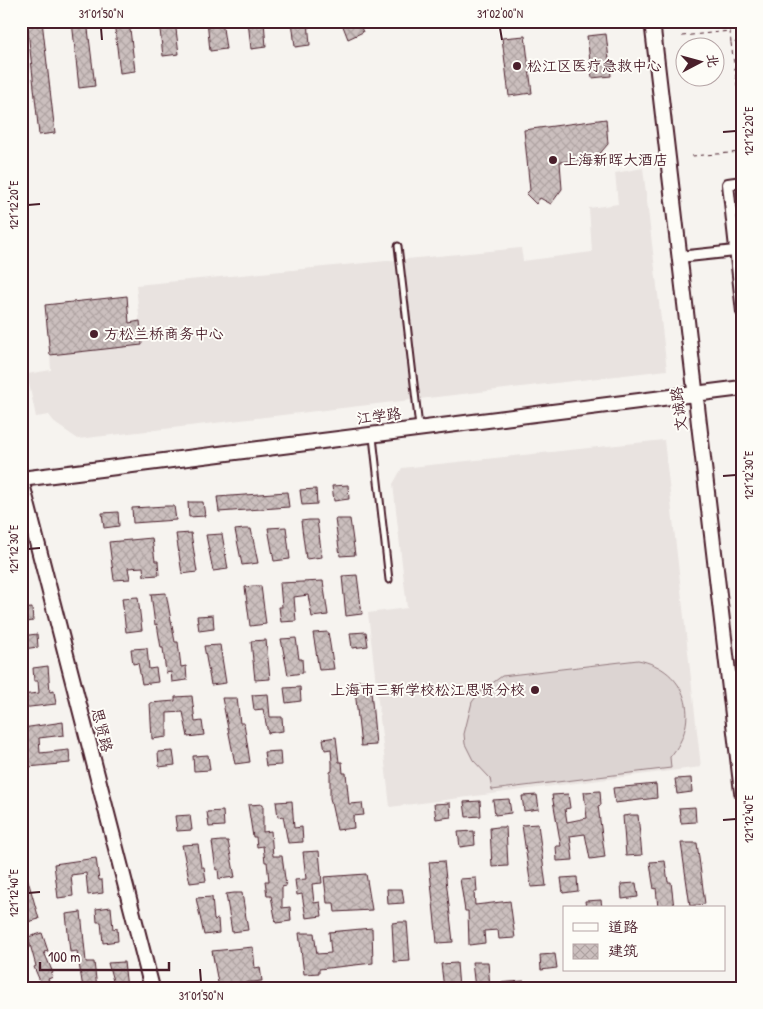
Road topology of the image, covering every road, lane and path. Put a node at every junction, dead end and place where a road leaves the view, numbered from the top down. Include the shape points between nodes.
1 (652, 21) edge
2 (682, 36) dead end
3 (742, 41) edge
4 (731, 43) junction
5 (742, 68) edge
6 (735, 69) junction
7 (742, 118) edge
8 (742, 152) edge
9 (692, 156) dead end
10 (742, 182) edge
11 (398, 246) dead end
12 (735, 251) junction
13 (679, 257) junction
14 (742, 312) edge
15 (742, 388) edge
16 (694, 394) junction
17 (419, 428) junction
18 (373, 434) junction
19 (21, 479) edge
20 (389, 580) dead end
21 (742, 792) edge
22 (152, 988) edge

1 - 13 main road, 文诚路
2 - 4 path via 730,31
3 - 4 path
4 - 6 path
5 - 6 path
6 - 7 path
8 - 9 path
10 - 12 street via 728,184
11 - 17 lane
12 - 13 street
12 - 14 street
13 - 16 main road, 文诚路
15 - 16 main road, 江学路
16 - 17 main road, 江学路
16 - 21 main road, 文诚路
17 - 18 main road, 江学路
18 - 19 main road, 江学路
18 - 20 lane
19 - 22 main road, 思贤路

